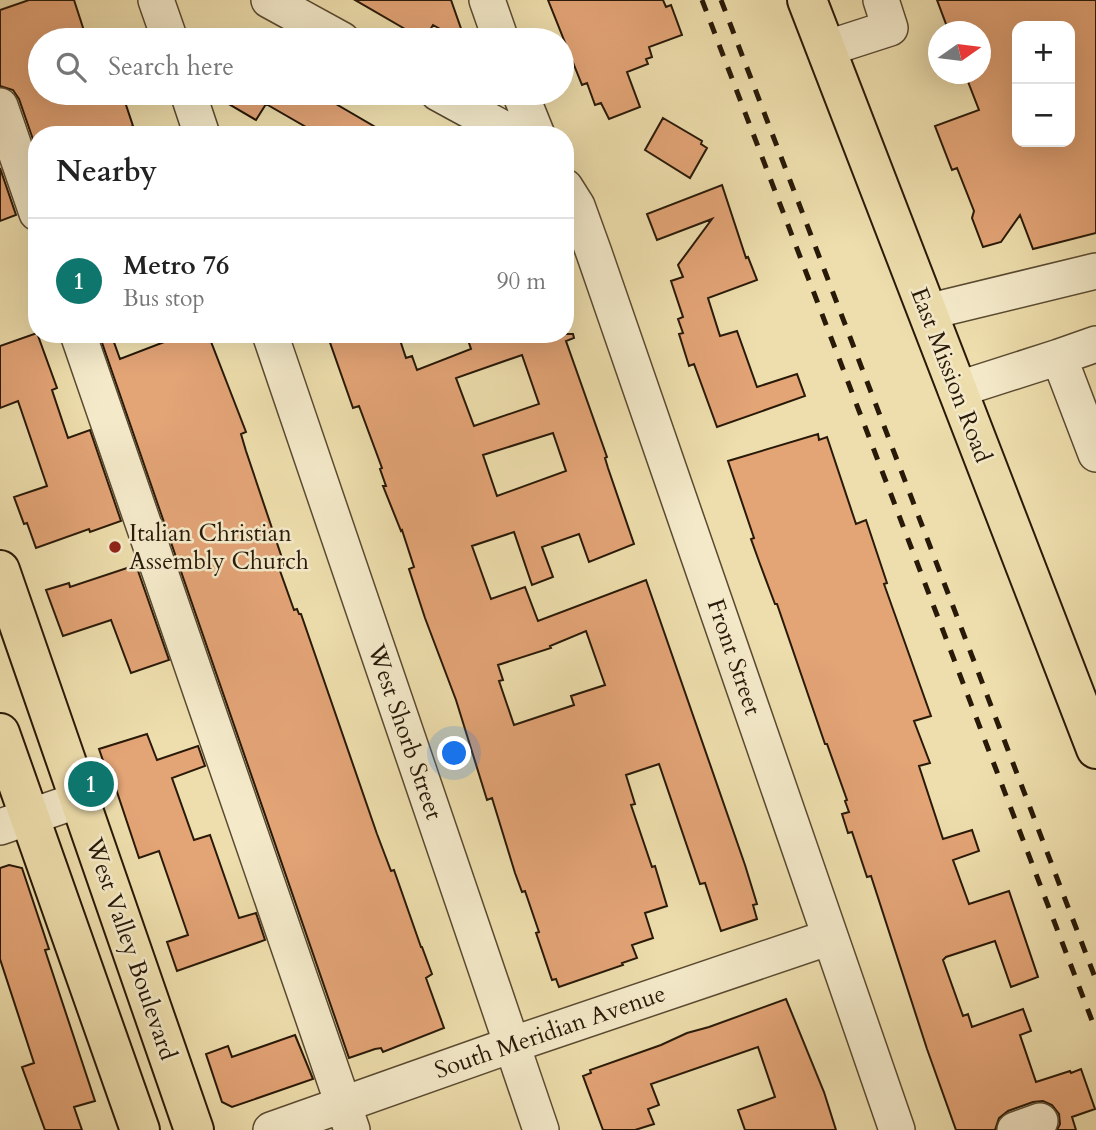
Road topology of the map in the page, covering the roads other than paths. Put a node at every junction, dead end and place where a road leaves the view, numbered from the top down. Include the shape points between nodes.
1 (156, 0) edge
2 (269, 0) edge
3 (487, 0) edge
4 (807, 0) edge
5 (886, 14) edge
6 (166, 28) edge
7 (320, 28) edge
8 (497, 28) edge
9 (825, 49) junction
10 (192, 105) edge
11 (460, 105) edge
12 (525, 105) edge
13 (0, 106) edge
14 (199, 126) edge
15 (498, 126) edge
16 (533, 126) edge
17 (28, 187) edge
18 (574, 201) edge
19 (1096, 271) edge
20 (927, 312) junction
21 (82, 343) edge
22 (273, 343) edge
23 (1096, 344) edge
24 (1059, 357) junction
25 (957, 390) junction
26 (1096, 454) edge
27 (0, 570) edge
28 (0, 733) edge
29 (1096, 749) edge
30 (79, 800) junction
31 (14, 822) edge
32 (830, 937) junction
33 (511, 1045) junction
34 (348, 1117) edge
35 (140, 1130) edge
36 (194, 1130) edge
37 (271, 1130) edge
38 (541, 1130) edge
39 (897, 1130) edge

1 - 6 street
2 - 7 street
3 - 8 street
4 - 9 main road, East Mission Road
5 - 9 street
9 - 20 main road, East Mission Road
10 - 14 street
11 - 15 street
12 - 16 street
13 - 17 street
18 - 32 street, Front Street
19 - 20 street
20 - 25 main road, East Mission Road
21 - 34 street
22 - 33 street, West Shorb Street
23 - 24 street
24 - 25 street
24 - 26 street
25 - 29 main road, East Mission Road
27 - 30 main road, West Valley Boulevard
28 - 31 main road
30 - 31 street
30 - 36 main road, West Valley Boulevard
31 - 35 main road
32 - 33 street, South Meridian Avenue
32 - 39 street, Front Street
33 - 34 street, South Meridian Avenue
33 - 38 street, West Shorb Street
34 - 37 street, South Meridian Avenue

